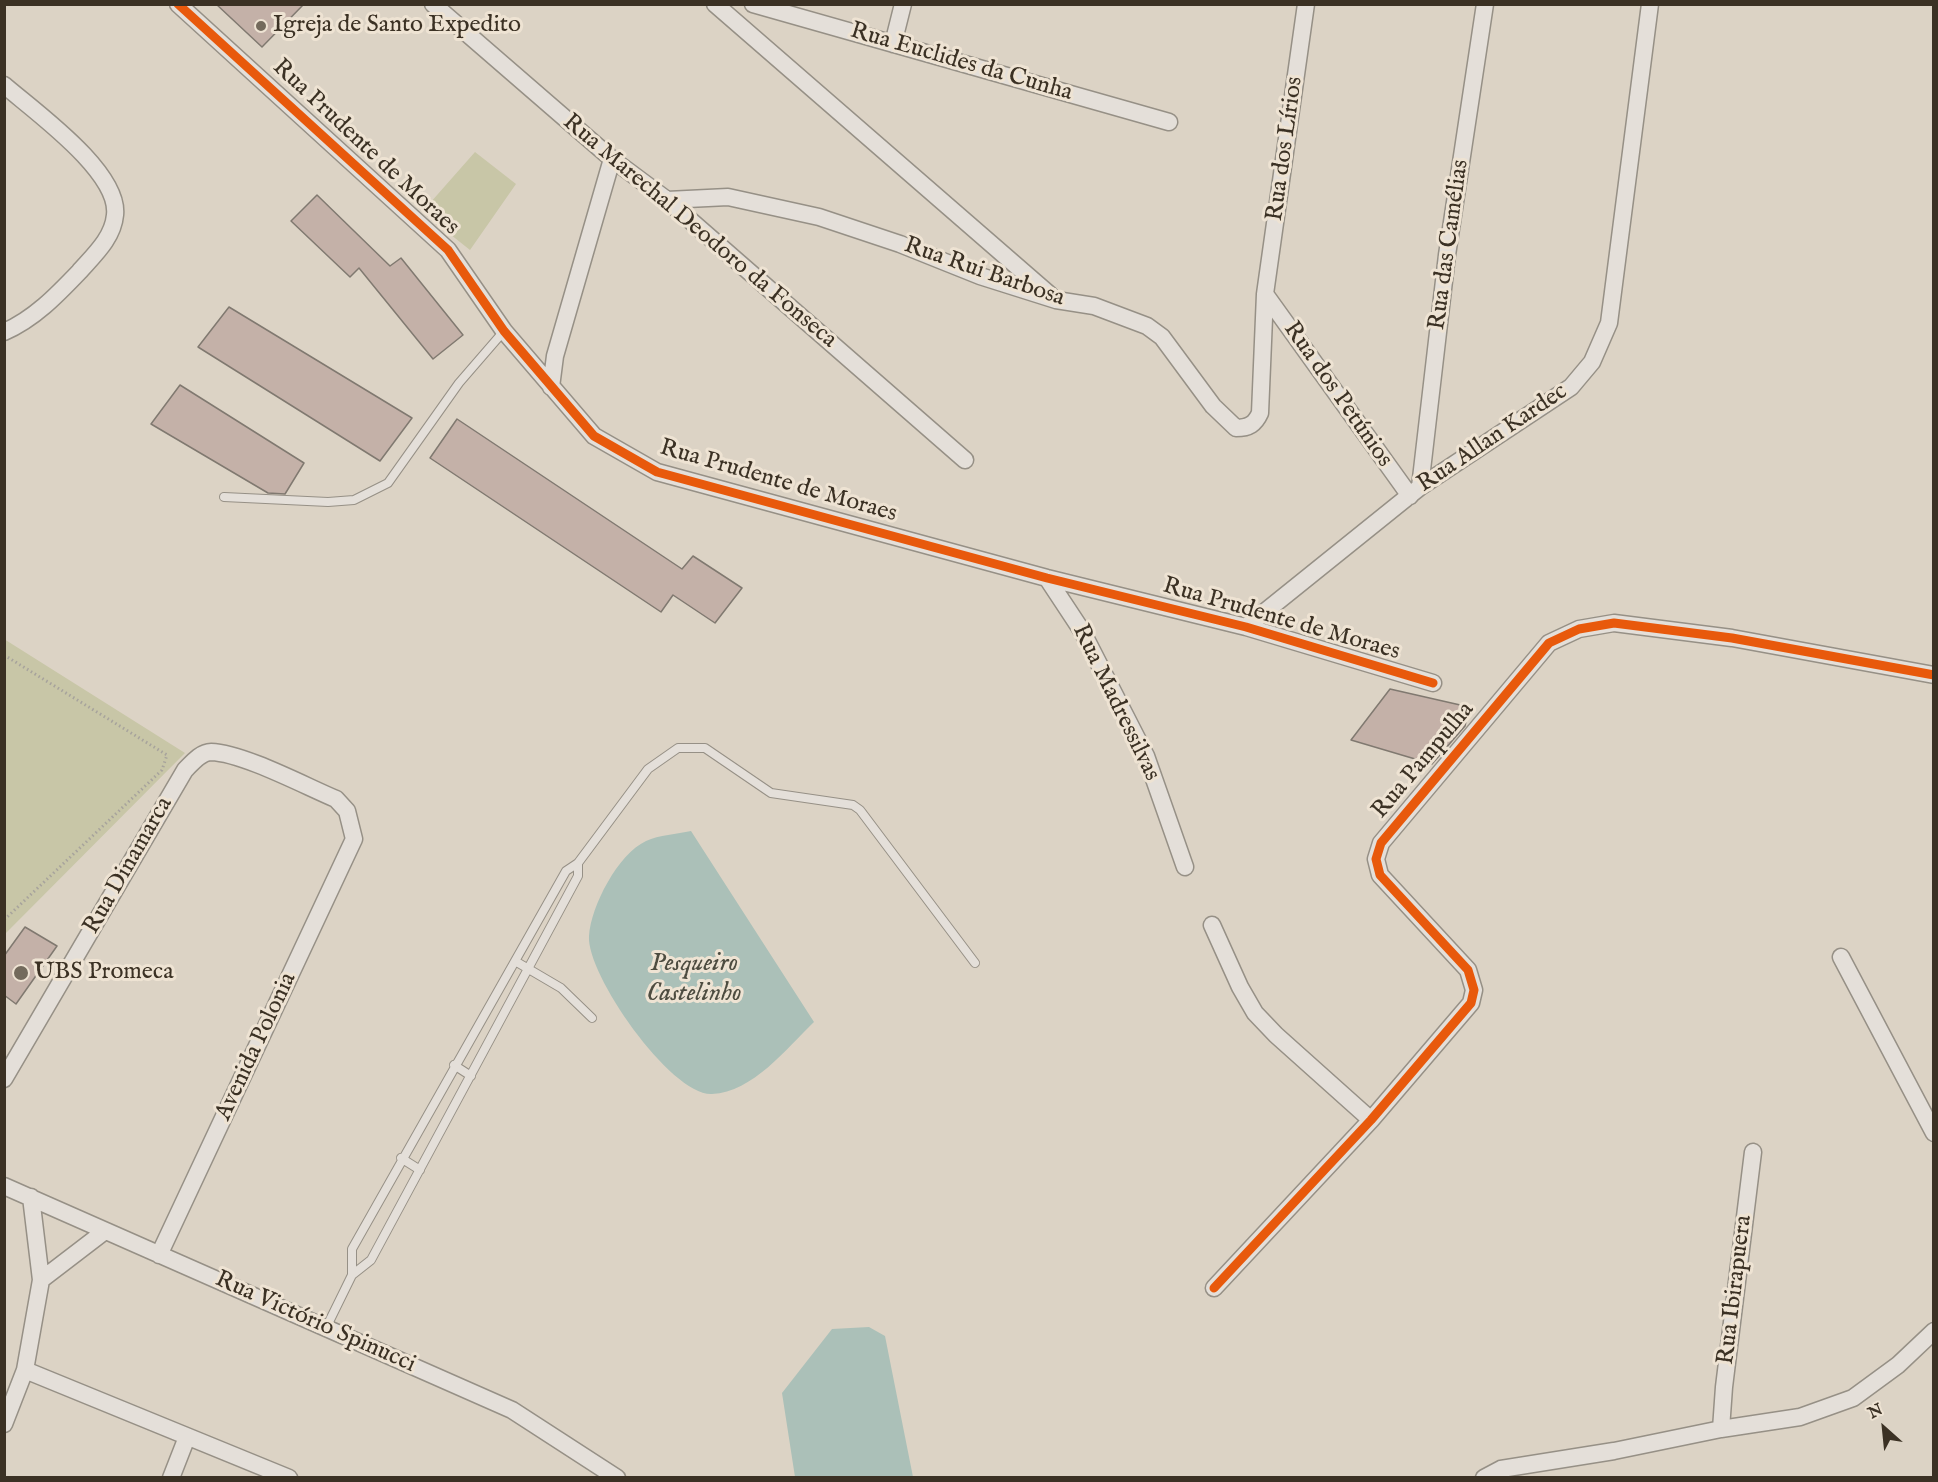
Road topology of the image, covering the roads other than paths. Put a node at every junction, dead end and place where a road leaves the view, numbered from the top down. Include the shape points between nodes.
1 (178, 4) edge
2 (433, 4) edge
3 (715, 4) edge
4 (753, 4) edge
5 (903, 4) edge
6 (1306, 4) edge
7 (1485, 4) edge
8 (1650, 4) edge
9 (893, 44) junction
10 (4, 85) edge
11 (1169, 122) dead end
12 (612, 159) junction
13 (668, 200) junction
14 (1266, 294) junction
15 (1056, 300) junction
16 (504, 331) junction
17 (4, 332) edge
18 (551, 387) junction
19 (965, 460) dead end
20 (1415, 492) junction
21 (224, 497) dead end
22 (1047, 578) junction
23 (1246, 627) junction
24 (1934, 675) edge
25 (1433, 683) dead end
26 (241, 760) joint
27 (578, 863) junction
28 (1185, 867) dead end
29 (1212, 925) dead end
30 (1841, 957) dead end
31 (515, 961) junction
32 (975, 963) dead end
33 (530, 968) junction
34 (592, 1018) dead end
35 (454, 1065) junction
36 (471, 1076) junction
37 (4, 1079) edge
38 (1371, 1120) junction
39 (1934, 1133) edge
40 (1753, 1152) dead end
41 (401, 1158) junction
42 (420, 1170) junction
43 (4, 1185) edge
44 (31, 1197) junction
45 (105, 1231) junction
46 (159, 1255) junction
47 (352, 1275) junction
48 (41, 1281) junction
49 (1214, 1288) dead end
50 (326, 1328) junction
51 (1934, 1331) edge
52 (25, 1370) junction
53 (4, 1424) edge
54 (1721, 1429) junction
55 (187, 1437) junction
56 (171, 1478) edge
57 (289, 1478) edge
58 (617, 1478) edge
59 (1485, 1478) edge

1 - 16 street, Rua Prudente de Moraes via 448,250
2 - 12 street, Rua Marechal Deodoro da Fonseca
3 - 15 street
4 - 9 street, Rua Euclides da Cunha
5 - 9 street
6 - 14 street, Rua dos Lírios
7 - 20 street, Rua das Camélias
8 - 20 street, Rua Allan Kardec via 1609,323 1592,362 1571,387
9 - 11 street, Rua Euclides da Cunha
10 - 17 street via 100,172 116,213 108,237 58,294
12 - 13 street, Rua Marechal Deodoro da Fonseca
12 - 18 street via 555,356
13 - 15 street, Rua Rui Barbosa via 729,197 819,217
13 - 19 street, Rua Marechal Deodoro da Fonseca
14 - 15 street, Rua Rui Barbosa via 1260,413 1255,423 1244,428 1236,428 1212,406 1162,337 1147,326 1094,306
14 - 20 street, Rua dos Petúnios
16 - 18 street, Rua Prudente de Moraes
16 - 21 lane via 459,383 388,483 354,500
18 - 22 street, Rua Prudente de Moraes via 594,436 657,472
20 - 23 street, Rua Allan Kardec
22 - 23 street, Rua Prudente de Moraes
22 - 28 street, Rua Madressilvas via 1082,632 1146,756
23 - 25 street, Rua Prudente de Moraes
24 - 38 street, Rua Pampulha via 1732,638 1614,623 1579,629 1549,643 1381,843 1376,859 1380,875 1468,970 1474,990 1471,1003
26 - 37 street, Rua Dinamarca via 209,752 185,770
26 - 46 street, Avenida Polonia via 336,799 347,811 354,839
27 - 31 lane via 566,871
27 - 32 lane via 648,769 678,748 705,747 771,793 860,810
27 - 33 lane via 578,876
29 - 38 street via 1255,1013
30 - 39 street
31 - 33 lane
31 - 35 lane
33 - 34 lane via 561,988
33 - 36 lane
35 - 36 lane
35 - 41 lane
36 - 42 lane
38 - 49 street, Rua Pampulha
40 - 54 street, Rua Ibirapuera
41 - 42 lane
41 - 47 lane via 352,1250
42 - 47 lane via 371,1260
43 - 44 street, Rua Victório Spinucci
44 - 45 street, Rua Victório Spinucci
44 - 48 street
45 - 46 street, Rua Victório Spinucci
45 - 48 street
46 - 50 street, Rua Victório Spinucci
47 - 50 lane
48 - 52 street
50 - 58 street, Rua Victório Spinucci via 512,1410
51 - 54 street via 1898,1365 1853,1398 1800,1417
52 - 53 street
52 - 55 street
54 - 59 street via 1501,1469
55 - 56 street
55 - 57 street

